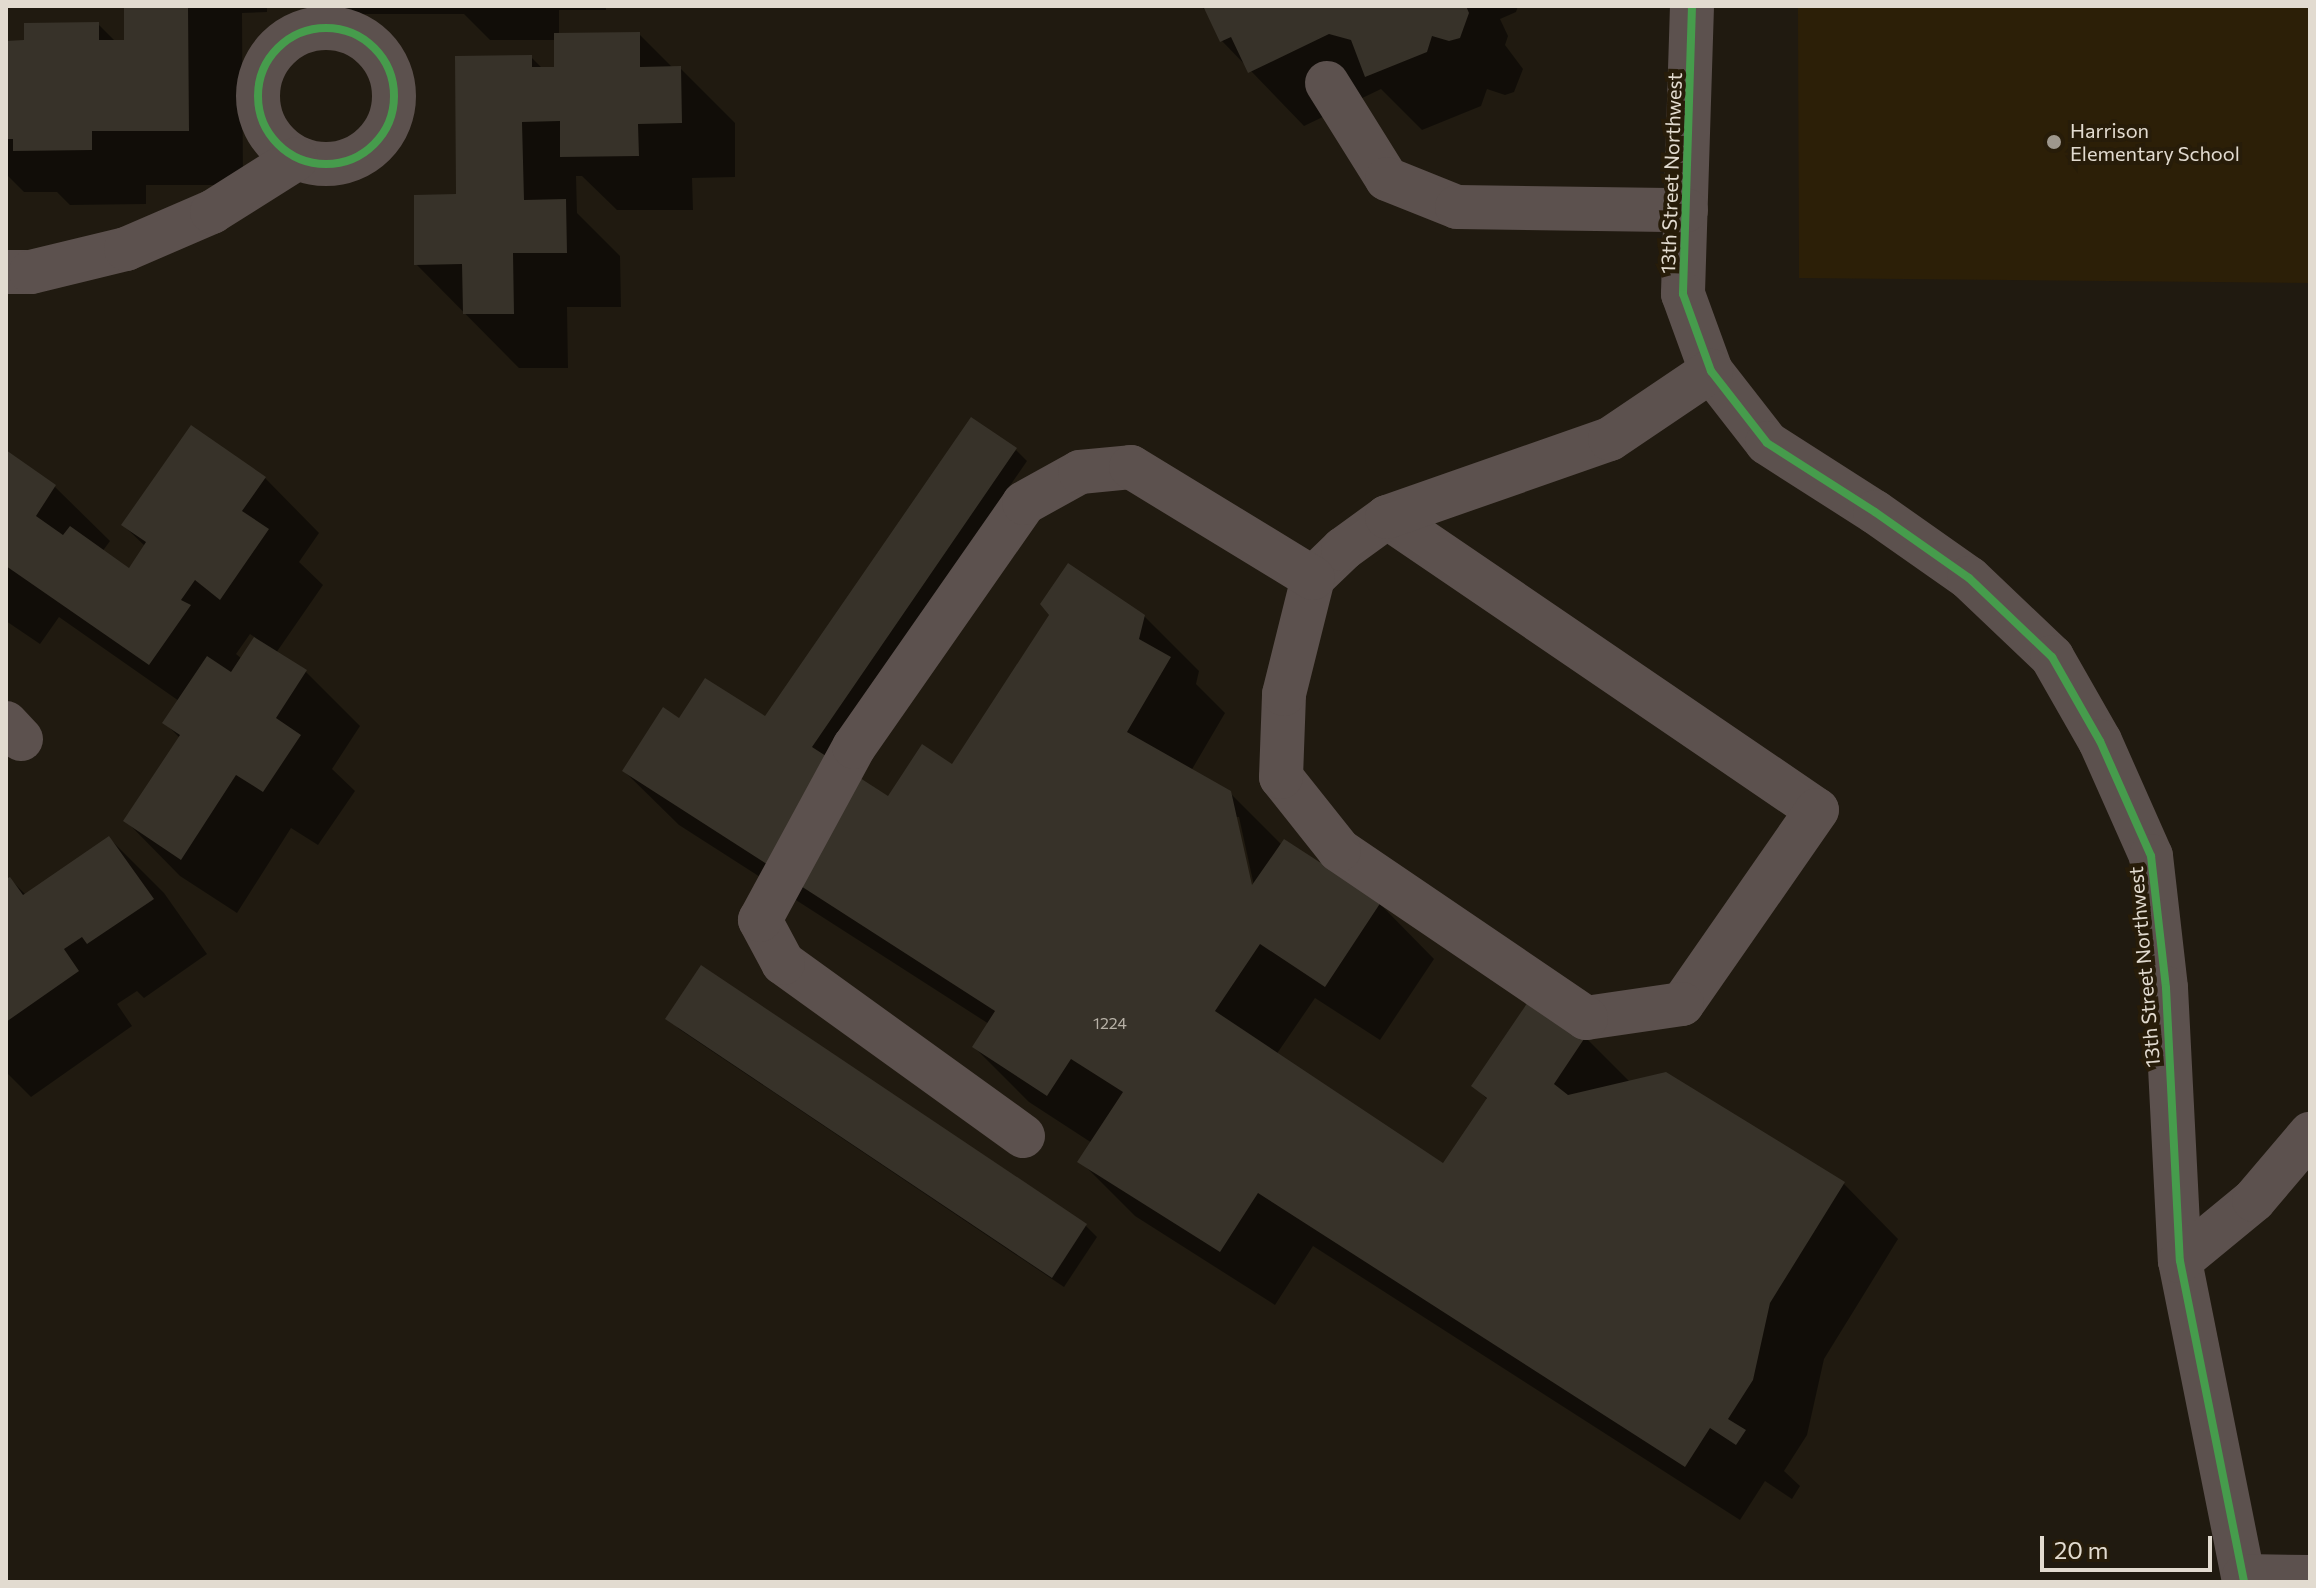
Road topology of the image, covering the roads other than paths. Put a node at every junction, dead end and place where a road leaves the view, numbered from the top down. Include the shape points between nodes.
1 (1692, 6) edge
2 (1327, 83) dead end
3 (296, 159) dead end
4 (1686, 210) junction
5 (6, 272) edge
6 (1711, 371) junction
7 (1387, 517) junction
8 (1313, 578) junction
9 (2310, 1134) edge
10 (1023, 1136) dead end
11 (2180, 1261) junction
12 (2310, 1577) edge
13 (2244, 1579) edge

1 - 4 street, 13th Street Northwest
2 - 4 street via 1387,179 1457,207
3 - 5 street via 212,212 126,249 31,272
4 - 6 street, 13th Street Northwest via 1683,294
6 - 7 street via 1610,439
6 - 11 street, 13th Street Northwest via 1767,443 1969,578 2052,657 2100,741 2151,856 2166,988
7 - 8 street
7 - 8 street via 1817,810 1682,1004 1586,1018 1339,850 1281,777 1284,694
8 - 10 street via 1131,467 1080,472 1024,503 854,747 760,920 783,963
9 - 11 street via 2254,1200
11 - 13 street, 13th Street Northwest
12 - 13 street

